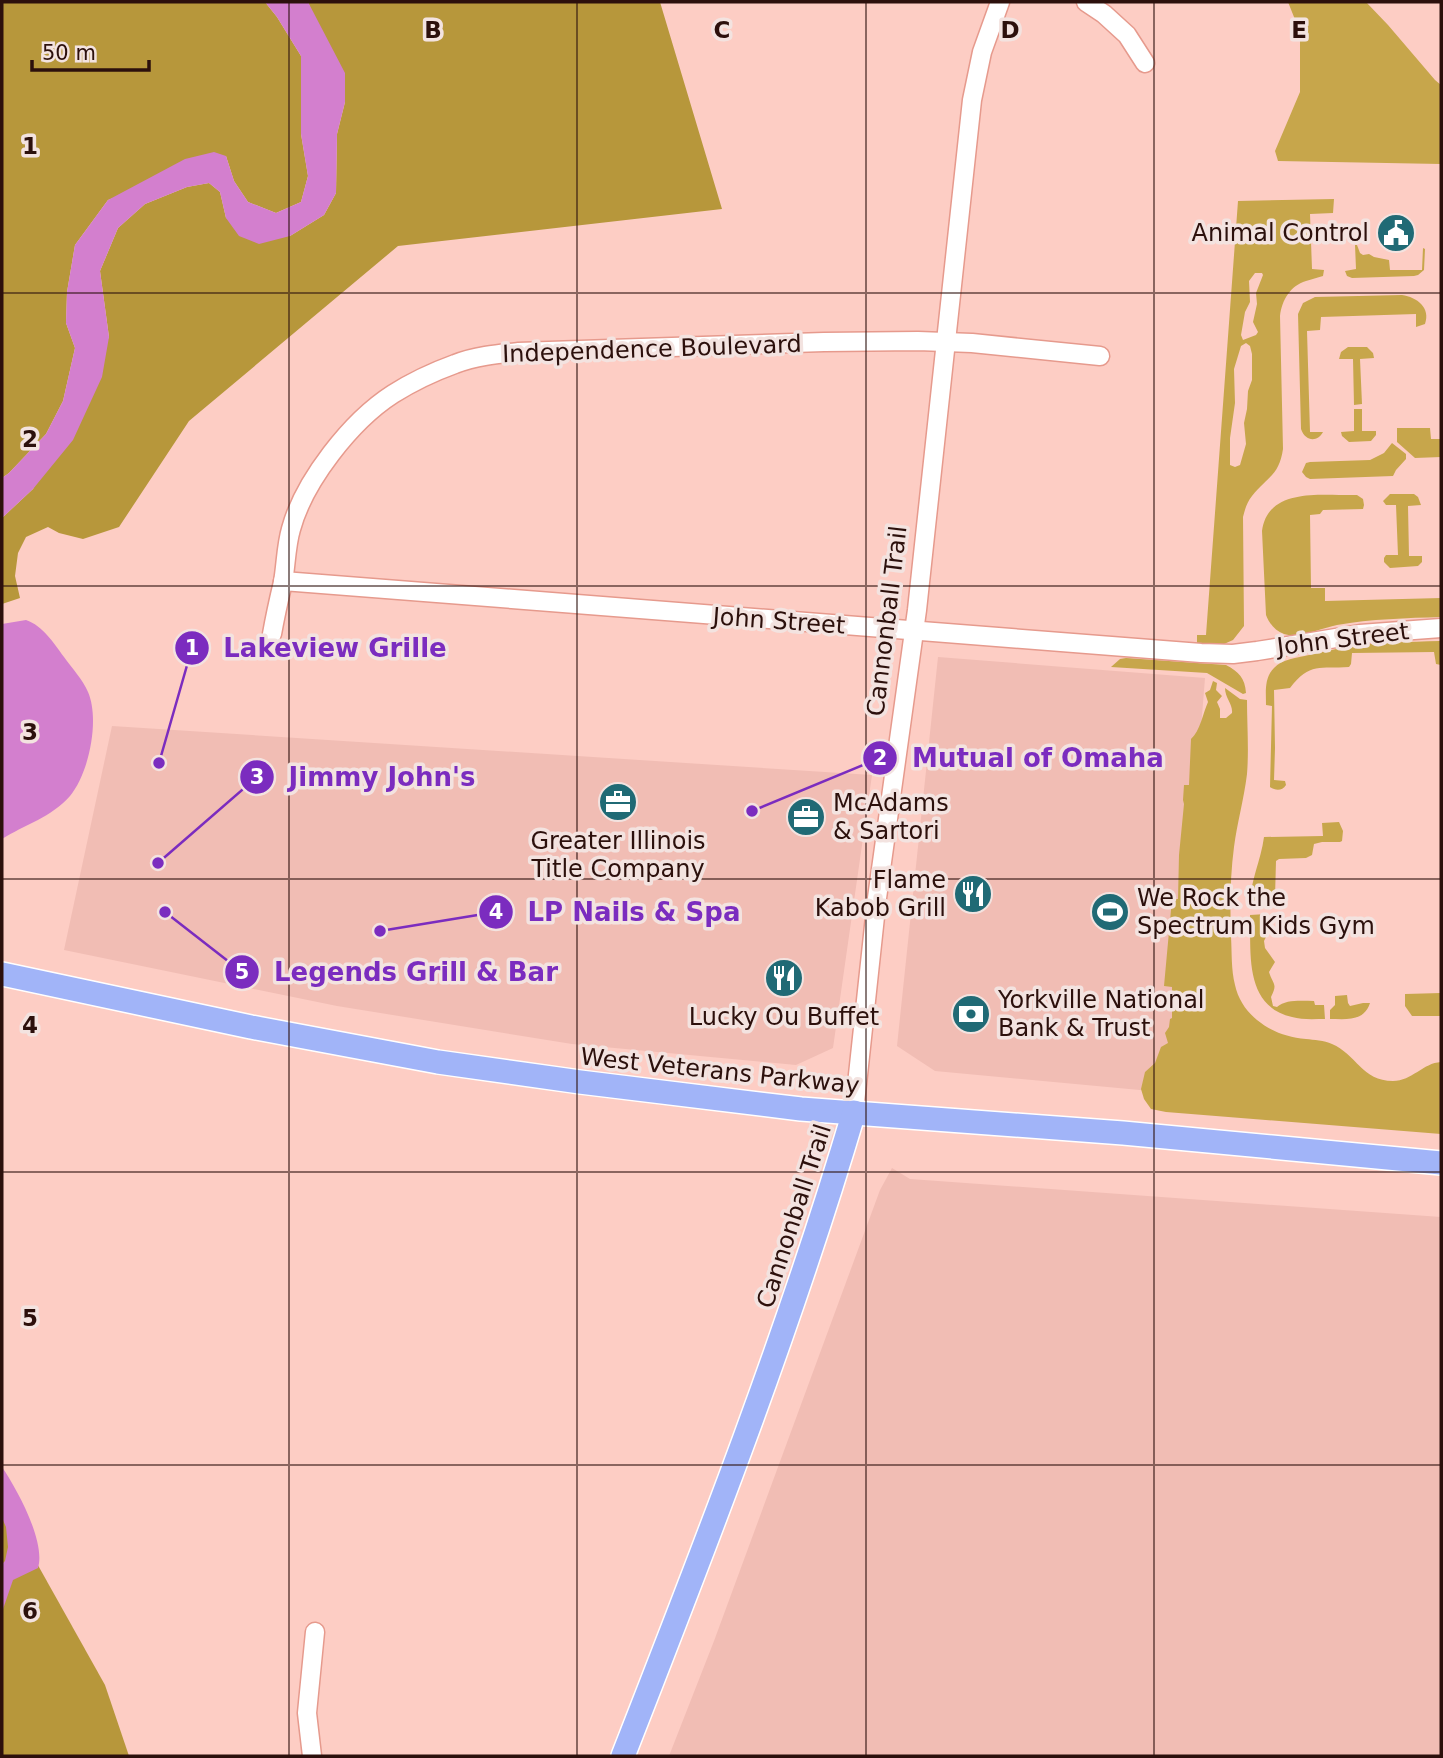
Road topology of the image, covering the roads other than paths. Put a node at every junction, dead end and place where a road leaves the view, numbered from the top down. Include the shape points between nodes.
1 (1000, 2) edge
2 (1086, 2) edge
3 (1145, 63) dead end
4 (946, 341) junction
5 (1100, 356) dead end
6 (283, 581) junction
7 (1441, 628) edge
8 (914, 632) junction
9 (272, 634) dead end
10 (2, 974) edge
11 (854, 1112) junction
12 (1441, 1163) edge
13 (315, 1632) dead end
14 (312, 1756) edge
15 (623, 1756) edge

1 - 4 street, Cannonball Trail via 975,85
2 - 3 street via 1126,35
4 - 5 street, Independence Boulevard
4 - 6 street, Independence Boulevard via 518,352 457,363 391,396 345,436 303,498 290,530
4 - 8 street, Cannonball Trail
6 - 8 street, John Street
6 - 9 street, Independence Boulevard
7 - 8 street, John Street via 1360,634 1233,654
8 - 11 street, Cannonball Trail via 877,898
10 - 11 main road, West Veterans Parkway via 438,1062
11 - 12 main road, West Veterans Parkway
11 - 15 main road, Cannonball Trail via 772,1368
13 - 14 street via 307,1713

